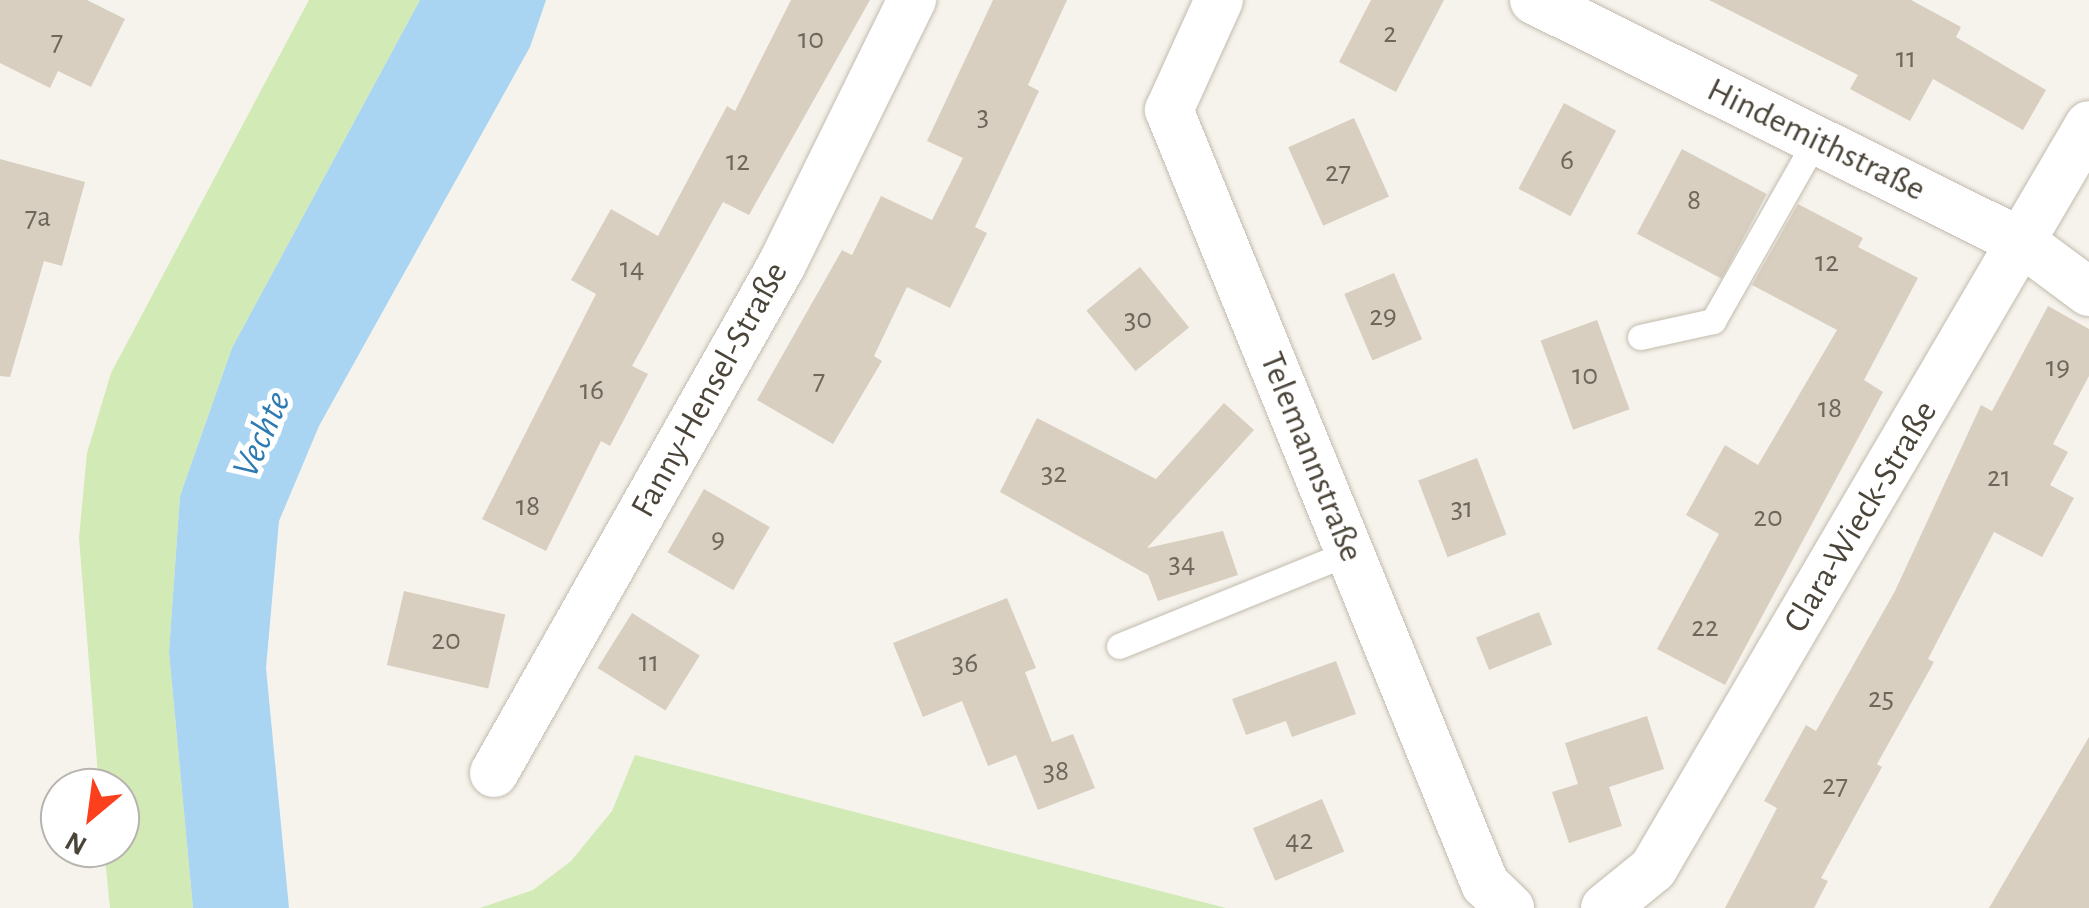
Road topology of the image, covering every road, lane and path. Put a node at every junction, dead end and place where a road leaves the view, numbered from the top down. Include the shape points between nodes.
1 (912, 0) edge
2 (1219, 0) edge
3 (1534, 0) edge
4 (2089, 125) edge
5 (1816, 140) junction
6 (2023, 243) junction
7 (2089, 292) edge
8 (1640, 337) dead end
9 (1350, 552) junction
10 (1119, 646) dead end
11 (494, 773) dead end
12 (1612, 903) edge
13 (1510, 908) edge

1 - 11 street, Fanny-Hensel-Straße via 781,266
2 - 9 street, Telemannstraße via 1168,110
3 - 5 street, Hindemithstraße
4 - 6 street, Clara-Wieck-Straße
5 - 6 street, Hindemithstraße
5 - 8 lane via 1713,321
6 - 7 street, Hindemithstraße
6 - 12 street, Clara-Wieck-Straße via 1653,870
9 - 10 lane
9 - 13 street, Telemannstraße via 1485,884

